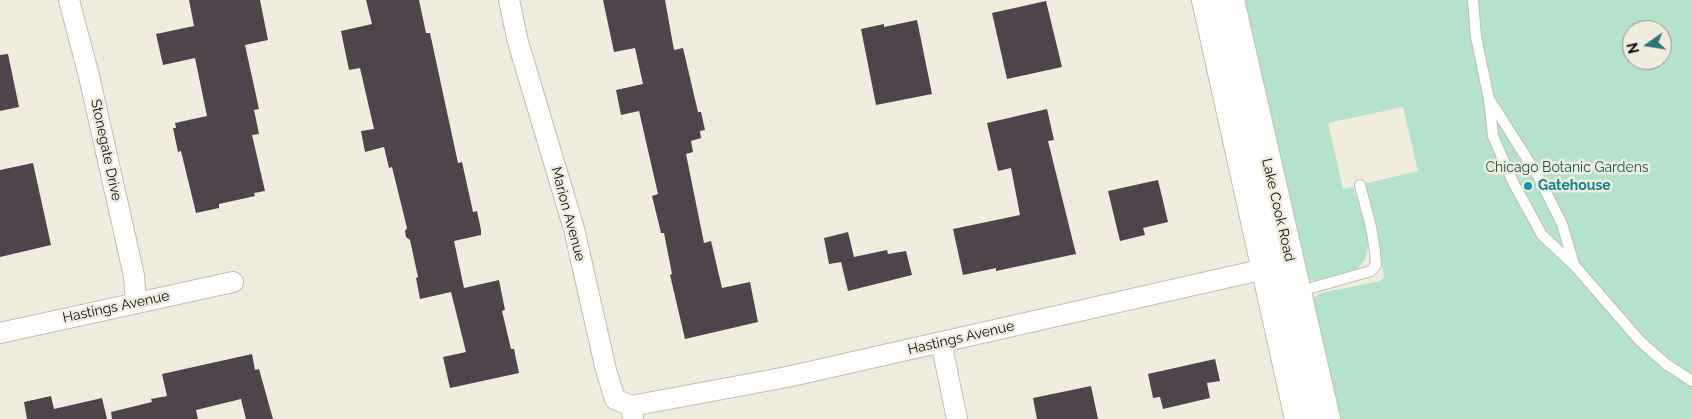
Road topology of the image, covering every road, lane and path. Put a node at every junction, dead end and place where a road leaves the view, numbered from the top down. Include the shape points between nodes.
1 (69, 0) edge
2 (509, 0) edge
3 (1206, 0) edge
4 (1230, 0) edge
5 (1473, 0) edge
6 (1489, 99) junction
7 (1360, 185) dead end
8 (1278, 266) junction
9 (1575, 266) junction
10 (233, 282) dead end
11 (1285, 294) junction
12 (136, 302) junction
13 (0, 333) edge
14 (941, 342) junction
15 (1692, 382) edge
16 (632, 413) edge
17 (957, 419) edge
18 (1299, 419) edge
19 (1326, 419) edge

1 - 12 street, Stonegate Drive via 92,86 134,276
2 - 16 street, Marion Avenue via 518,42 574,229 606,370 615,399
3 - 8 main road, Lake Cook Road
4 - 8 main road, Lake Cook Road
5 - 6 lane via 1476,37
6 - 9 lane via 1538,176 1562,224
6 - 9 lane via 1493,136 1513,182 1542,235
7 - 11 lane via 1371,227 1376,265 1371,271
8 - 11 main road, Lake Cook Road
8 - 14 street, Hastings Avenue
9 - 15 lane via 1640,341
10 - 12 street, Hastings Avenue
11 - 18 main road, Lake Cook Road
11 - 19 main road, Lake Cook Road
12 - 13 street, Hastings Avenue
14 - 16 street, Hastings Avenue
14 - 17 street

